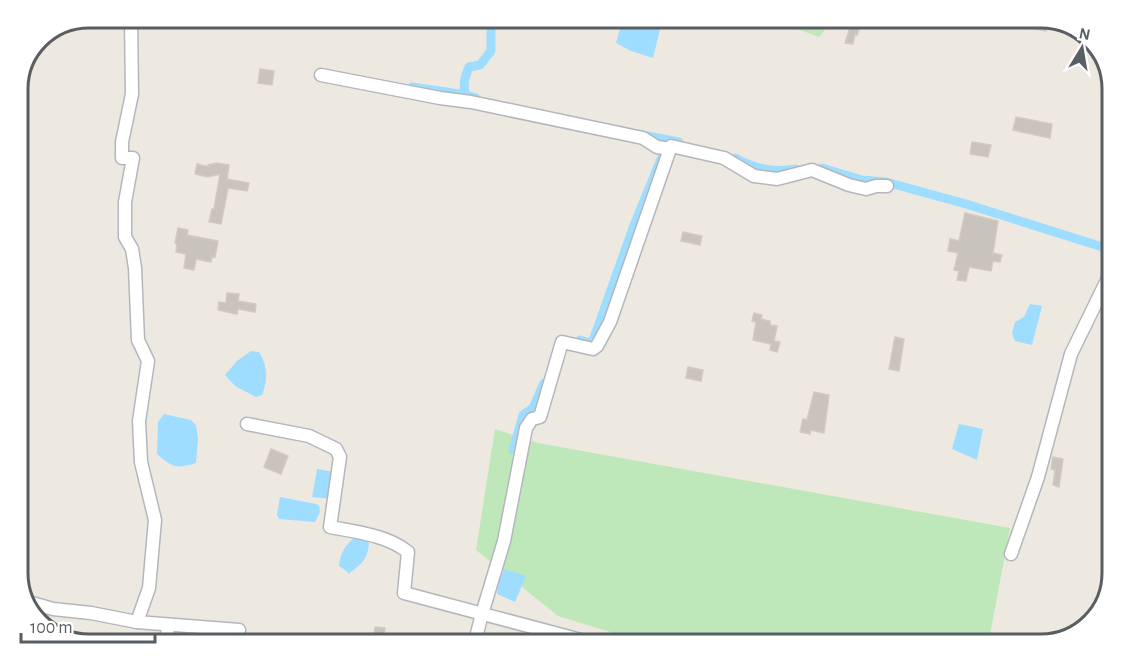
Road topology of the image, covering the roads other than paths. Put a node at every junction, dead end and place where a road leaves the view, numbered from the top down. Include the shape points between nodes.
1 (130, 28) edge
2 (321, 75) dead end
3 (665, 148) junction
4 (887, 186) dead end
5 (1101, 292) edge
6 (247, 424) dead end
7 (1011, 554) dead end
8 (37, 604) edge
9 (482, 614) junction
10 (137, 622) junction
11 (168, 625) junction
12 (239, 630) dead end
13 (167, 634) edge
14 (477, 634) edge
15 (558, 634) edge

1 - 10 street via 132,94 122,158 133,158 124,219 135,268 138,340 148,361 139,421 141,462 155,520 149,588
2 - 3 street via 620,133
3 - 4 street via 724,158 754,176 777,179 812,170 866,189
3 - 9 street via 610,322 593,349 562,342 540,417 531,419 526,428 504,541
5 - 7 street via 1071,354 1038,477
6 - 9 street via 309,436 336,449 340,457 330,527 367,534 398,544 408,552 404,593
8 - 10 street
9 - 14 street
9 - 15 street
10 - 11 street
11 - 12 street
11 - 13 street

